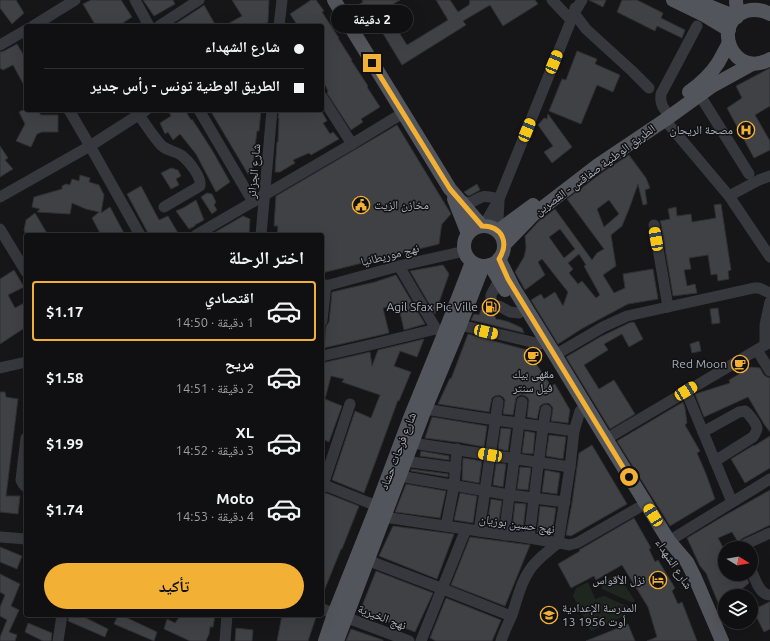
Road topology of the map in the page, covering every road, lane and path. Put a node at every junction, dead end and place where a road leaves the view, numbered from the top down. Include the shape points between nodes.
1 (75, 0) edge
2 (135, 0) edge
3 (199, 0) edge
4 (282, 0) edge
5 (334, 0) edge
6 (552, 0) edge
7 (576, 0) edge
8 (582, 0) edge
9 (673, 0) edge
10 (694, 0) edge
11 (736, 0) edge
12 (761, 0) edge
13 (769, 14) edge
14 (572, 17) junction
15 (737, 17) junction
16 (36, 24) edge
17 (148, 24) edge
18 (162, 24) edge
19 (279, 24) edge
20 (697, 26) dead end
21 (24, 34) edge
22 (729, 36) junction
23 (0, 46) edge
24 (770, 59) edge
25 (752, 64) junction
26 (649, 88) dead end
27 (699, 94) junction
28 (324, 99) edge
29 (70, 112) edge
30 (143, 112) edge
31 (200, 112) edge
32 (272, 112) edge
33 (403, 113) junction
34 (665, 115) junction
35 (352, 144) junction
36 (90, 146) junction
37 (749, 174) dead end
38 (770, 176) edge
39 (450, 189) junction
40 (265, 194) junction
41 (729, 196) junction
42 (0, 197) edge
43 (499, 199) junction
44 (460, 201) junction
45 (253, 202) junction
46 (164, 207) dead end
47 (654, 225) dead end
48 (490, 228) junction
49 (0, 229) edge
50 (139, 233) edge
51 (199, 233) edge
52 (261, 233) edge
53 (468, 234) junction
54 (504, 245) junction
55 (770, 257) edge
56 (482, 261) junction
57 (399, 266) junction
58 (24, 269) edge
59 (499, 280) junction
60 (324, 286) edge
61 (770, 293) edge
62 (770, 302) edge
63 (668, 307) junction
64 (519, 313) junction
65 (460, 325) junction
66 (440, 331) junction
67 (540, 344) junction
68 (764, 345) edge
69 (555, 355) junction
70 (324, 356) edge
71 (24, 362) edge
72 (0, 368) edge
73 (770, 371) edge
74 (686, 391) junction
75 (498, 402) dead end
76 (522, 402) dead end
77 (350, 404) dead end
78 (425, 409) junction
79 (546, 410) dead end
80 (580, 411) junction
81 (496, 420) junction
82 (519, 423) junction
83 (543, 427) junction
84 (574, 431) junction
85 (703, 432) junction
86 (606, 439) junction
87 (412, 443) junction
88 (457, 449) junction
89 (24, 455) edge
90 (490, 455) junction
91 (514, 458) junction
92 (405, 461) junction
93 (715, 461) junction
94 (539, 462) junction
95 (570, 467) junction
96 (456, 468) junction
97 (400, 476) junction
98 (324, 479) edge
99 (770, 479) edge
100 (24, 486) edge
101 (324, 486) edge
102 (454, 486) junction
103 (485, 491) junction
104 (510, 495) junction
105 (535, 498) junction
106 (565, 502) junction
107 (732, 502) junction
108 (638, 508) junction
109 (381, 511) junction
110 (446, 526) junction
111 (466, 529) junction
112 (479, 531) junction
113 (770, 533) edge
114 (504, 535) junction
115 (0, 537) edge
116 (529, 538) junction
117 (24, 539) edge
118 (669, 540) junction
119 (753, 541) edge
120 (558, 543) junction
121 (367, 560) junction
122 (756, 581) edge
123 (443, 589) junction
124 (770, 595) edge
125 (334, 613) edge
126 (511, 616) junction
127 (62, 617) edge
128 (227, 617) edge
129 (58, 641) edge
130 (225, 641) edge
131 (325, 641) edge
132 (337, 641) edge
133 (409, 641) edge
134 (421, 641) edge
135 (501, 641) edge
136 (713, 641) edge
137 (722, 641) edge

1 - 16 street
2 - 17 street
3 - 18 street
4 - 19 street
5 - 33 main road
6 - 14 street
7 - 14 street
8 - 14 street
9 - 22 main road via 704,15
10 - 15 main road
11 - 15 main road
12 - 13 main road
13 - 15 main road via 752,10
14 - 26 street
14 - 43 street
15 - 22 main road, الطريق الوطنية صفاقس - القصرين via 732,23
20 - 34 street via 661,94 660,100
21 - 23 street
22 - 25 main road via 732,51 744,62
22 - 34 main road, الطريق الوطنية صفاقس - القصرين via 718,63 710,74
24 - 25 main road, الطريق الوطنية صفاقس - القصرين
25 - 27 main road, الطريق الوطنية صفاقس - القصرين
27 - 34 main road, الطريق الوطنية صفاقس - القصرين
27 - 37 street
28 - 35 street
29 - 36 street
30 - 36 street
30 - 46 street via 160,145 187,160 200,180 200,186
31 - 45 street
32 - 40 street, شارع الجزائر
33 - 35 street
33 - 39 main road
34 - 41 street
34 - 48 main road, الطريق الوطنية صفاقس - القصرين
34 - 54 main road, الطريق الوطنية صفاقس - القصرين via 545,205
35 - 40 street
36 - 42 street
36 - 50 street
38 - 41 street
39 - 44 main road
39 - 53 main road
40 - 45 street
40 - 52 street, شارع الجزائر
41 - 55 street
43 - 44 street via 482,196 470,203
43 - 48 street via 498,219
44 - 48 main road
45 - 51 street
47 - 63 street
48 - 53 main road via 477,227
48 - 54 main road via 501,235
49 - 58 street
53 - 56 main road via 464,245
54 - 56 main road via 503,253
56 - 57 street, نهج موريطانيا
56 - 59 main road, شارع الشهداء
56 - 65 main road, شارع فرحات حشاد
56 - 66 main road, شارع فرحات حشاد
56 - 69 main road, شارع الشهداء via 512,286
57 - 60 street, نهج موريطانيا
57 - 66 street
59 - 64 main road, شارع الشهداء
59 - 64 street via 491,295 495,303 510,312
61 - 63 street via 754,288
62 - 68 street
63 - 69 street via 620,319
64 - 67 main road, شارع الشهداء
65 - 67 street
65 - 78 main road, شارع فرحات حشاد
66 - 70 street
66 - 109 main road, شارع فرحات حشاد
67 - 80 main road, شارع الشهداء
68 - 73 street
68 - 74 street
69 - 86 main road, شارع الشهداء
71 - 72 street
74 - 85 street
74 - 86 street
75 - 81 street
76 - 82 street
77 - 98 street
78 - 81 street
78 - 87 main road, شارع فرحات حشاد
79 - 83 street
80 - 84 street
80 - 108 main road, شارع الشهداء
81 - 82 street
81 - 90 street
82 - 83 street
82 - 91 street
83 - 84 street
83 - 94 street
84 - 95 street
85 - 93 street
85 - 93 street via 745,411 757,427 753,437
86 - 118 main road, شارع الشهداء
87 - 88 street
87 - 92 main road, شارع فرحات حشاد
88 - 90 street
88 - 96 street
89 - 100 street via 21,480
90 - 91 street
90 - 103 street
91 - 94 street
91 - 104 street
92 - 96 street
92 - 97 main road, شارع فرحات حشاد
93 - 107 street
94 - 95 street
94 - 105 street
95 - 106 street
96 - 102 street
97 - 102 street
97 - 109 main road, شارع فرحات حشاد
99 - 107 street
101 - 109 street, نهج حسين بوزيان
102 - 103 street
102 - 110 street
103 - 104 street
103 - 112 street
104 - 105 street
104 - 114 street
105 - 106 street
105 - 116 street
106 - 120 street
107 - 118 street
108 - 120 street, نهج حسين بوزيان via 577,543
108 - 136 main road, شارع الشهداء via 690,583
109 - 110 street, نهج حسين بوزيان
109 - 121 main road, شارع فرحات حشاد
109 - 125 main road, شارع فرحات حشاد
110 - 111 street, نهج حسين بوزيان
111 - 112 street, نهج حسين بوزيان
111 - 123 street
112 - 114 street, نهج حسين بوزيان
113 - 119 street
114 - 116 street, نهج حسين بوزيان
115 - 117 street
116 - 120 street, نهج حسين بوزيان
118 - 137 main road, شارع الشهداء via 687,562
120 - 126 street via 545,552 528,571
121 - 123 street
121 - 125 main road, شارع فرحات حشاد
122 - 124 street via 762,592
123 - 126 street
123 - 134 street
125 - 131 main road, شارع فرحات حشاد
125 - 132 main road, شارع فرحات حشاد
125 - 133 street, نهج الخيرية
126 - 135 street
127 - 129 street
128 - 130 street

